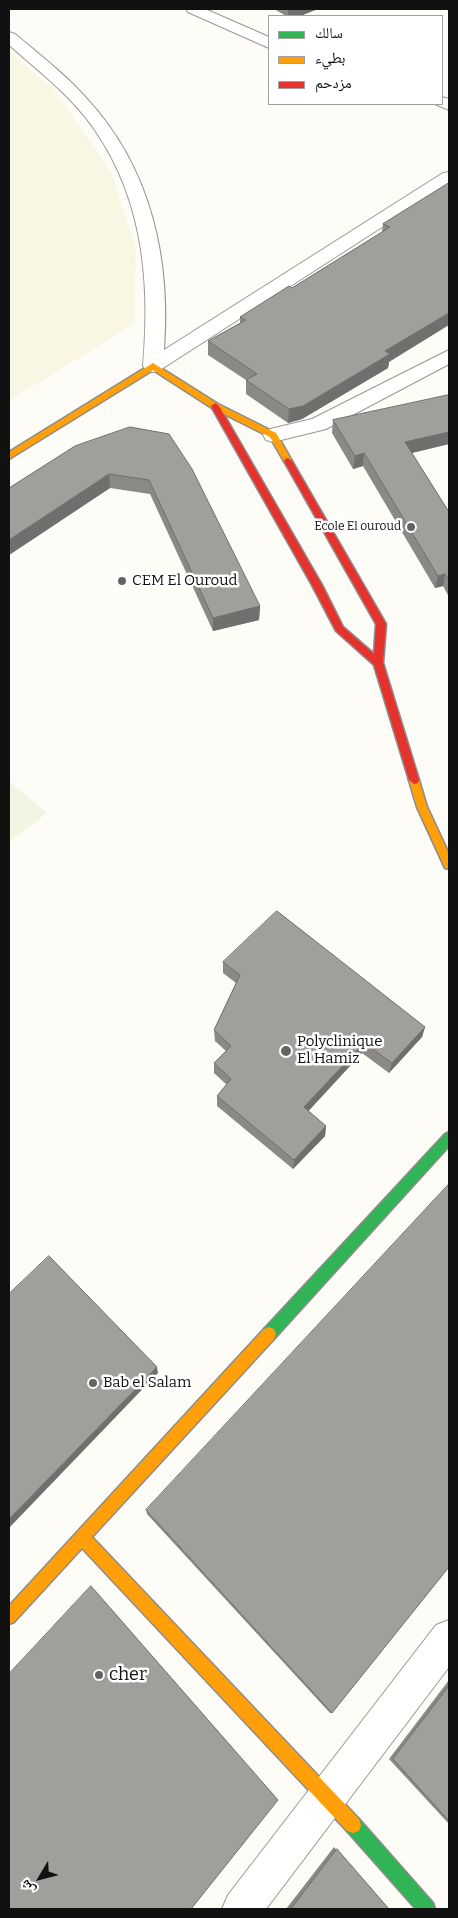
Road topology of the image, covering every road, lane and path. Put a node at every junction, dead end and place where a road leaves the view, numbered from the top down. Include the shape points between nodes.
1 (193, 9) edge
2 (9, 37) edge
3 (268, 43) edge
4 (449, 177) edge
5 (449, 356) edge
6 (153, 366) junction
7 (215, 406) junction
8 (273, 435) junction
9 (9, 456) edge
10 (378, 662) junction
11 (449, 865) edge
12 (449, 1138) edge
13 (83, 1538) junction
14 (9, 1617) edge
15 (449, 1638) edge
16 (328, 1797) junction
17 (242, 1909) edge
18 (427, 1909) edge

1 - 3 street
2 - 6 street via 49,71 92,115 113,146 137,194 151,241 158,292
4 - 6 street
5 - 8 street via 319,424
6 - 7 street
6 - 9 street
7 - 8 street
7 - 10 street via 317,585 339,630
8 - 10 street via 381,624
10 - 11 street via 422,807
12 - 13 street
13 - 14 street
13 - 16 street
15 - 16 street
16 - 17 street
16 - 18 street

